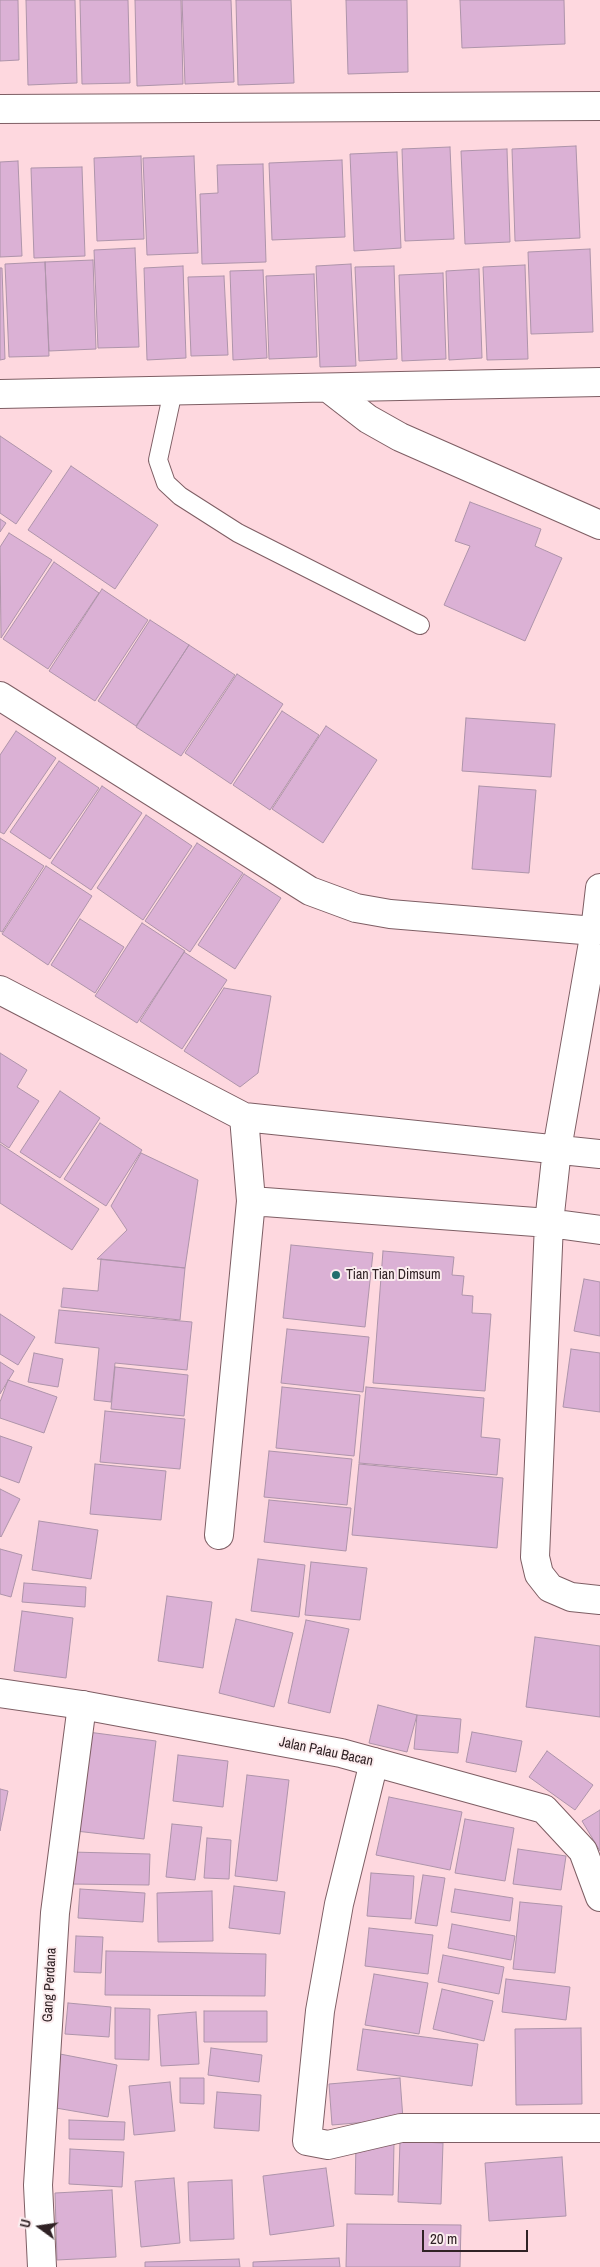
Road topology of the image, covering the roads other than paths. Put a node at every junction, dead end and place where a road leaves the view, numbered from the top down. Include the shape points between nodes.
1 (600, 106) edge
2 (0, 109) edge
3 (600, 382) edge
4 (328, 388) junction
5 (173, 391) junction
6 (0, 394) edge
7 (600, 524) edge
8 (420, 625) dead end
9 (0, 696) edge
10 (600, 888) edge
11 (595, 931) junction
12 (0, 990) edge
13 (244, 1116) junction
14 (557, 1149) junction
15 (600, 1154) edge
16 (251, 1201) junction
17 (549, 1223) junction
18 (600, 1230) edge
19 (219, 1535) dead end
20 (600, 1600) edge
21 (0, 1693) edge
22 (82, 1705) junction
23 (374, 1762) junction
24 (600, 1897) edge
25 (600, 2128) edge
26 (42, 2267) edge

1 - 2 street
3 - 4 street
4 - 5 street
4 - 7 street via 368,419 400,436
5 - 6 street
5 - 8 lane via 158,460 166,483 238,533
9 - 11 street via 310,891 356,908 390,914
10 - 11 street
11 - 14 street
12 - 13 street
13 - 14 street
13 - 16 street
14 - 15 street
14 - 17 street
16 - 17 street
16 - 19 street
17 - 18 street
17 - 20 street via 535,1557 538,1574 550,1588 571,1596
21 - 22 street, Jalan Palau Bacan
22 - 23 street, Jalan Palau Bacan via 341,1753
22 - 26 street, Gang Perdana via 55,1914 38,2185
23 - 24 street, Jalan Palau Bacan via 544,1809 583,1851
23 - 25 street via 339,1904 320,2011 307,2141 328,2145 400,2128

